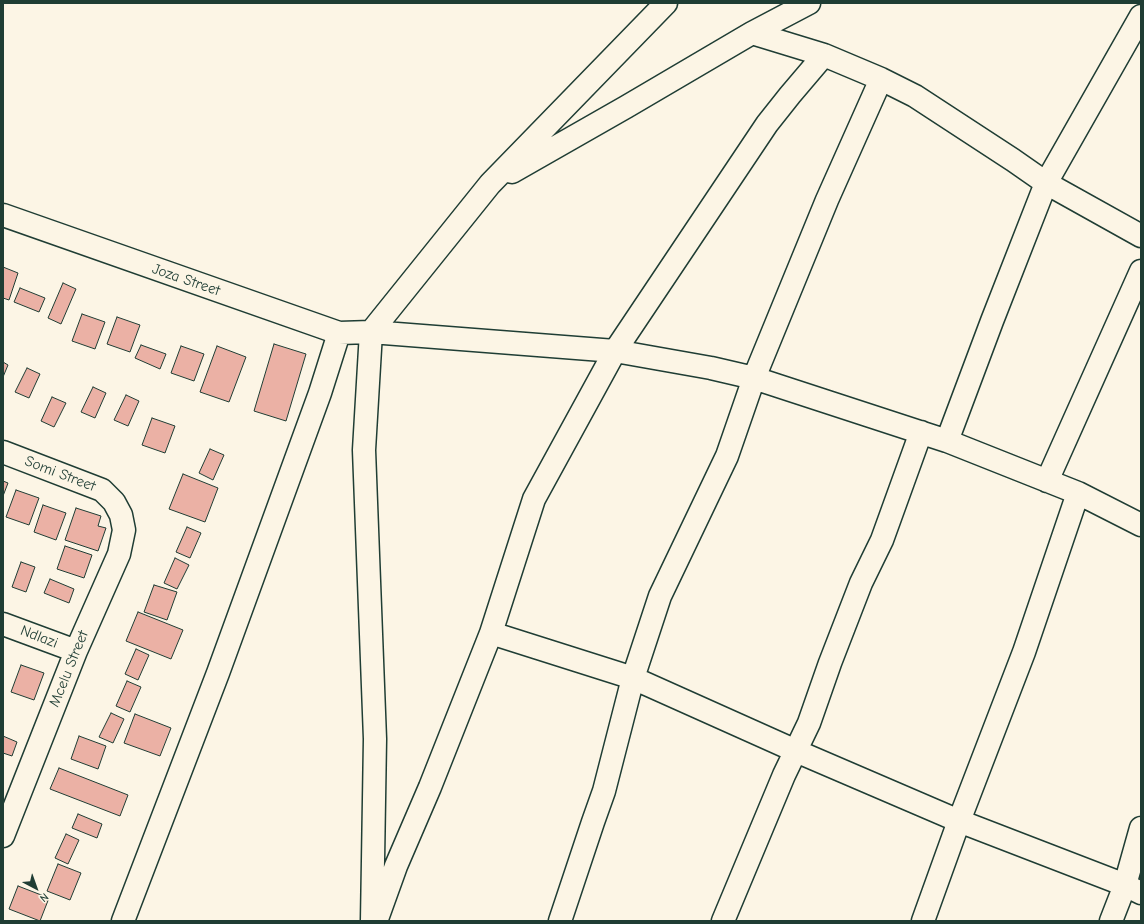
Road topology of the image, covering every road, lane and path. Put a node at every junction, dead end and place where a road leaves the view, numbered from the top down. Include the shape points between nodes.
1 (666, 3) edge
2 (809, 3) edge
3 (1141, 16) edge
4 (752, 33) junction
5 (824, 56) junction
6 (881, 79) junction
7 (1046, 183) junction
8 (490, 184) junction
9 (3, 215) edge
10 (1141, 236) edge
11 (1141, 271) edge
12 (371, 332) junction
13 (339, 333) junction
14 (615, 351) junction
15 (754, 378) junction
16 (921, 432) junction
17 (947, 441) junction
18 (3, 452) edge
19 (1048, 481) junction
20 (1078, 493) junction
21 (114, 502) joint
22 (1141, 525) edge
23 (3, 624) edge
24 (491, 633) junction
25 (76, 651) junction
26 (633, 678) junction
27 (796, 751) junction
28 (8, 806) edge
29 (959, 821) junction
30 (1141, 828) edge
31 (3, 836) edge
32 (1133, 889) edge
33 (123, 921) edge
34 (372, 921) edge
35 (376, 921) edge
36 (560, 921) edge
37 (723, 921) edge
38 (923, 921) edge
39 (1110, 921) edge

1 - 8 street
2 - 4 street
3 - 7 street
4 - 5 street
4 - 8 street
5 - 6 street
5 - 14 street via 767,124
6 - 7 street via 922,100
6 - 15 street via 827,200
7 - 10 street
7 - 17 street
8 - 12 street
9 - 13 street, Joza Street
11 - 19 street
12 - 13 street, Joza Street
12 - 14 street, Joza Street
12 - 34 street via 364,450 375,739
13 - 33 street via 320,394
14 - 15 street, Joza Street
14 - 24 street via 534,499
15 - 16 street, Joza Street
15 - 26 street via 727,456 660,596
16 - 17 street, Joza Street
16 - 27 street via 882,540 860,583 809,723
17 - 19 street, Joza Street
18 - 21 street, Somi Street via 102,490
19 - 20 street, Joza Street
20 - 22 street, Joza Street
20 - 29 street via 1024,652
21 - 25 street, Mcelu Street via 121,515 124,530 119,554
23 - 25 street, Ndlazi
24 - 26 street
24 - 35 street
25 - 28 street, Mcelu Street
26 - 27 street
26 - 36 street via 604,791
27 - 29 street
27 - 37 street
28 - 31 street, Mcelu Street
29 - 32 street
29 - 38 street
30 - 32 street
32 - 39 street

